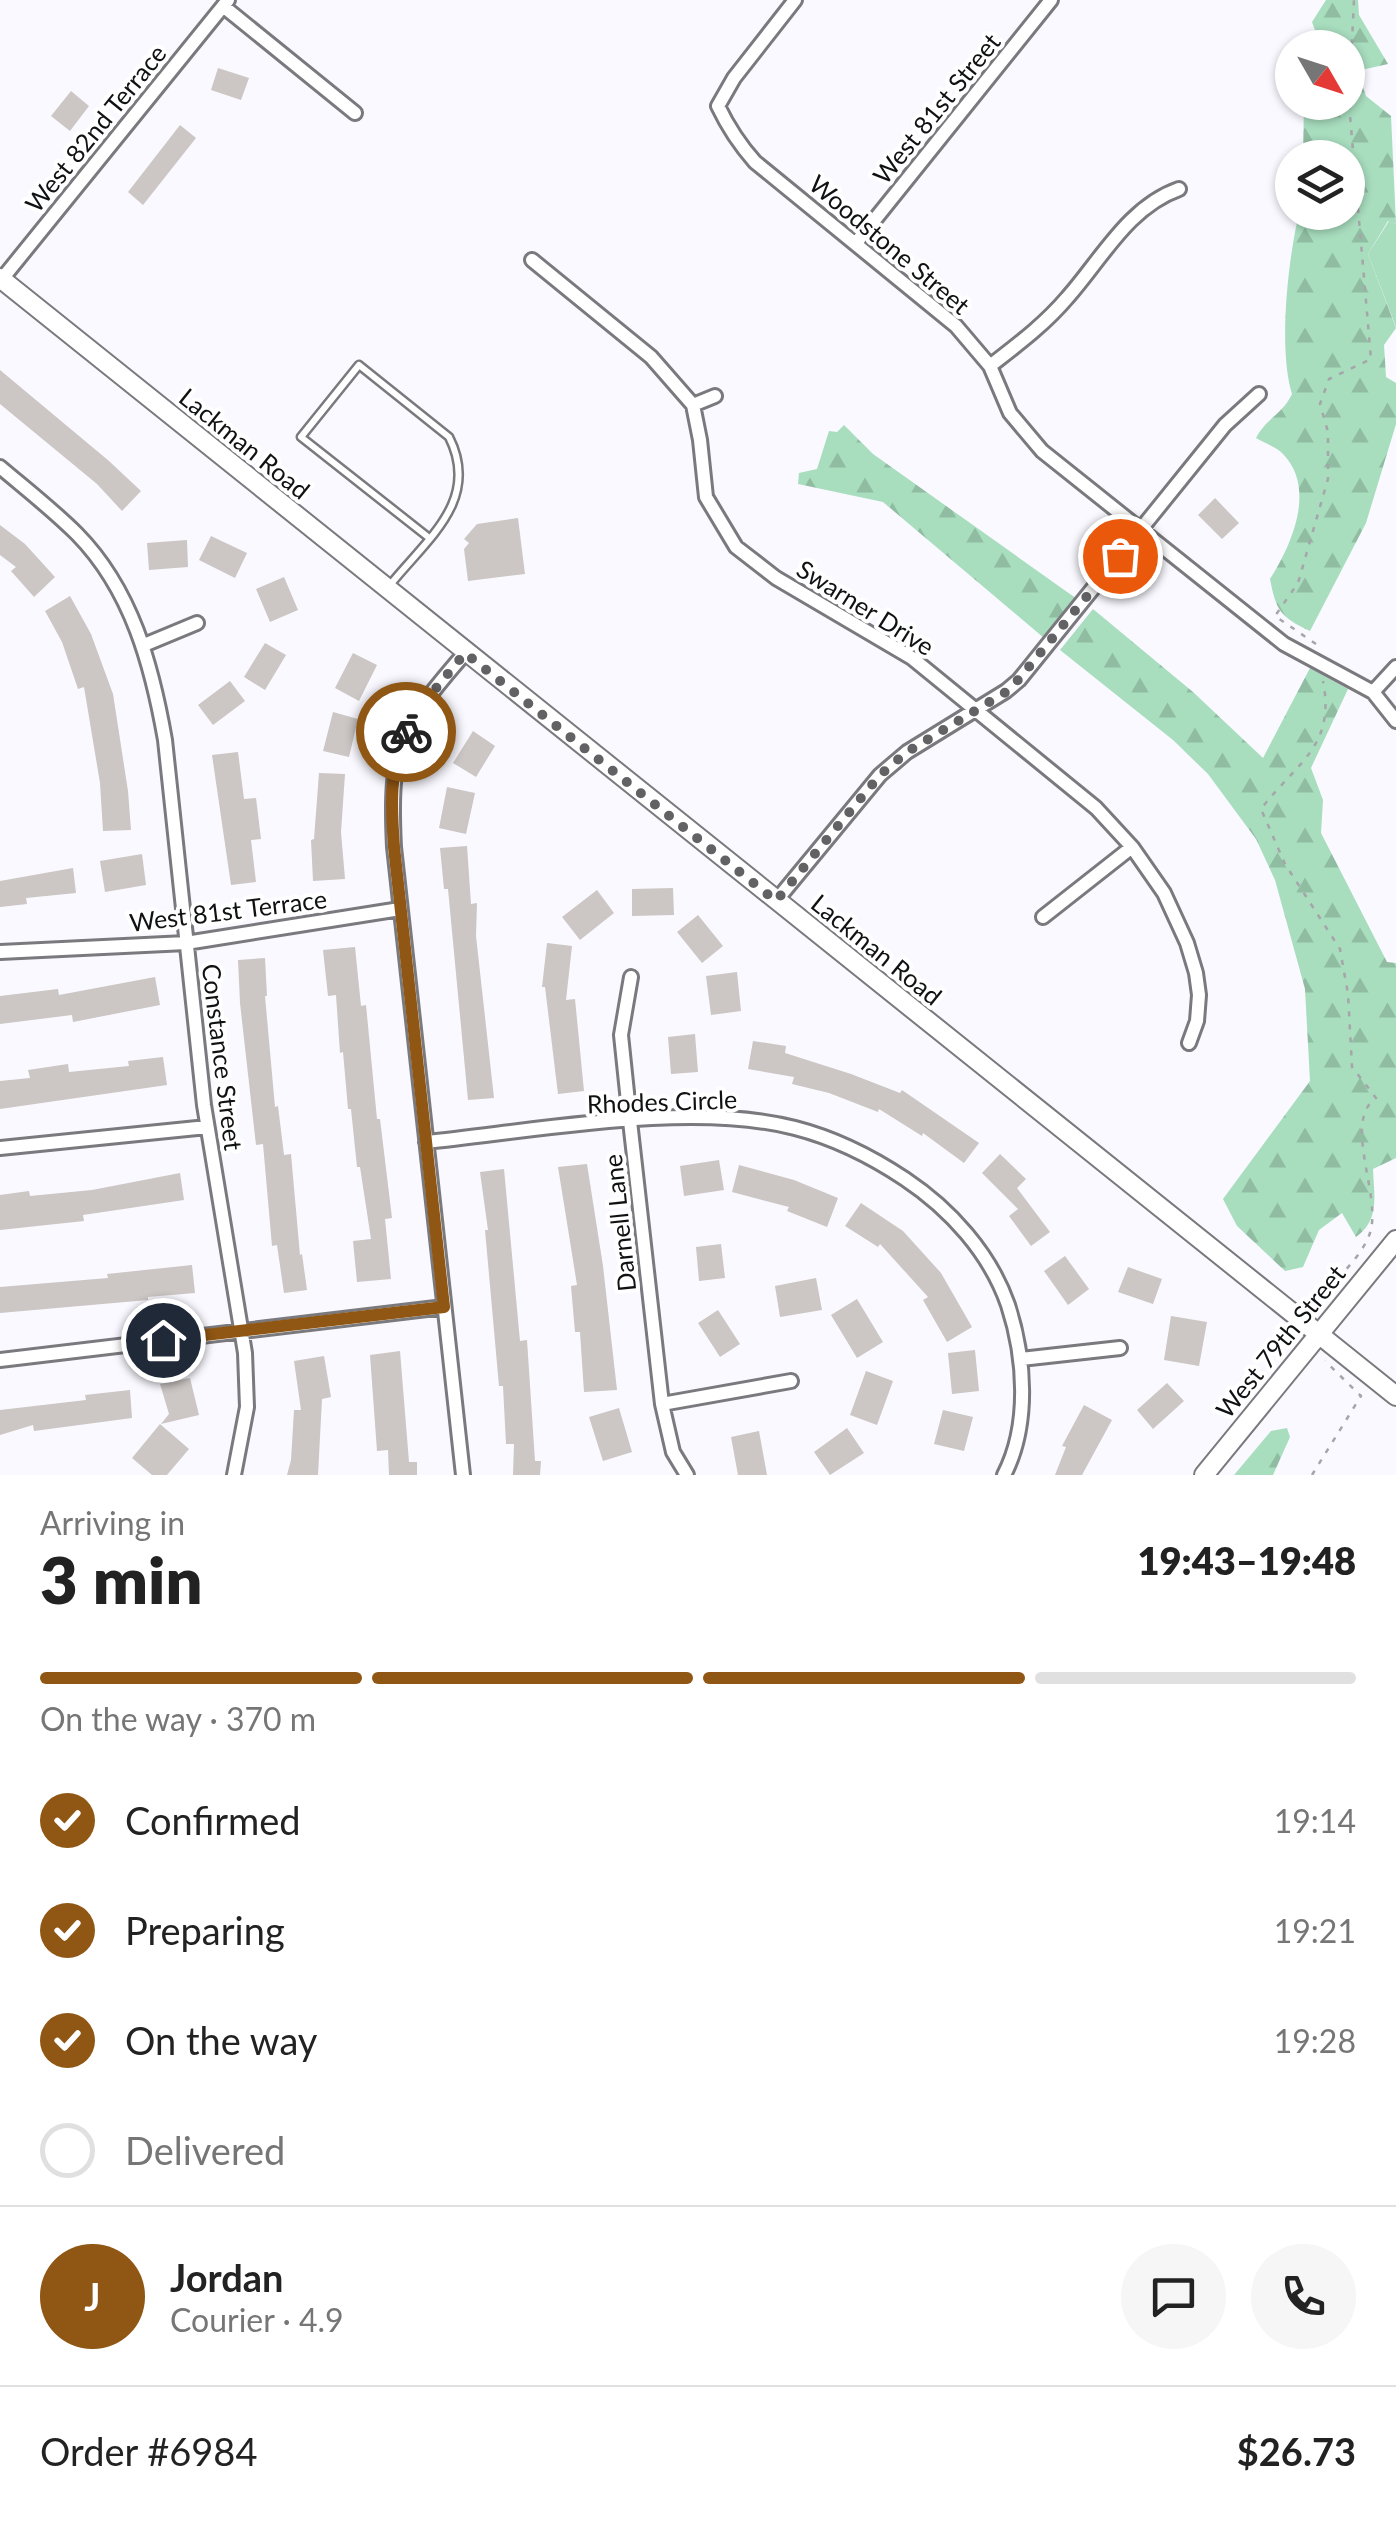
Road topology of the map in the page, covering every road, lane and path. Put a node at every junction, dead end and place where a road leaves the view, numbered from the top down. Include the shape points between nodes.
1 (795, 0) edge
2 (1051, 0) edge
3 (1354, 0) edge
4 (226, 3) edge
5 (355, 113) dead end
6 (1179, 189) dead end
7 (856, 243) junction
8 (532, 260) dead end
9 (1, 278) edge
10 (990, 366) junction
11 (1260, 394) dead end
12 (716, 396) dead end
13 (693, 405) junction
14 (0, 468) edge
15 (1140, 530) junction
16 (428, 538) junction
17 (386, 590) junction
18 (197, 624) dead end
19 (144, 644) junction
20 (465, 653) junction
21 (1319, 662) junction
22 (1396, 667) edge
23 (1374, 692) junction
24 (976, 710) junction
25 (1396, 721) edge
26 (1132, 847) junction
27 (776, 901) junction
28 (400, 909) junction
29 (1043, 918) dead end
30 (186, 942) junction
31 (0, 952) edge
32 (632, 977) dead end
33 (1189, 1044) dead end
34 (1376, 1098) dead end
35 (630, 1121) junction
36 (207, 1127) junction
37 (426, 1142) junction
38 (0, 1148) edge
39 (1396, 1240) edge
40 (444, 1307) junction
41 (241, 1330) junction
42 (1318, 1334) junction
43 (1120, 1348) dead end
44 (1020, 1359) junction
45 (0, 1360) edge
46 (791, 1382) dead end
47 (1396, 1396) edge
48 (662, 1404) junction
49 (234, 1475) edge
50 (463, 1475) edge
51 (686, 1475) edge
52 (1004, 1475) edge
53 (1204, 1475) edge

1 - 7 street, Woodstone Street via 718,106 755,162
2 - 7 street, West 81st Street
3 - 21 path via 1349,104 1371,359 1329,380 1324,392 1328,479 1298,583 1276,616 1316,641
4 - 5 street, West 82nd Terrace
4 - 9 street, West 82nd Terrace
6 - 10 street via 1133,218 1042,326
7 - 10 street, Woodstone Street via 956,326
8 - 13 street via 651,356
9 - 17 main road, Lackman Road
10 - 15 street, Woodstone Street via 1025,435
11 - 15 street
12 - 13 street
13 - 24 street, Swarner Drive via 706,497 736,548 912,658
14 - 19 street, Constance Street via 80,537 118,589
15 - 21 street, Woodstone Street via 1273,636
15 - 24 street via 1027,670
16 - 16 lane via 456,503 456,450 450,437 359,364 301,437
16 - 17 lane
17 - 20 main road, Lackman Road
18 - 19 street
19 - 30 street, Constance Street via 165,740
20 - 27 main road, Lackman Road
20 - 28 street via 414,715 395,756 391,792
21 - 23 street, Woodstone Street
21 - 34 path via 1328,705 1319,740 1261,809 1284,864 1340,949 1352,1067
22 - 23 street
23 - 25 street, Woodstone Street
24 - 26 street, Swarner Drive via 1096,808
24 - 27 street via 880,775
26 - 29 street
26 - 33 street, Swarner Drive via 1164,893 1191,958 1199,995
27 - 42 main road, Lackman Road
28 - 30 street, West 81st Terrace
28 - 37 street
30 - 31 street, West 81st Terrace
30 - 36 street, Constance Street
32 - 35 street, Darnell Lane via 621,1035
35 - 37 street, Rhodes Circle
35 - 44 street, Rhodes Circle via 702,1118 796,1128 887,1167 934,1198 998,1276
35 - 48 street, Darnell Lane
36 - 38 street
36 - 41 street, Constance Street
37 - 40 street
39 - 42 main road, West 79th Street
40 - 41 street
40 - 50 street
41 - 45 street
41 - 49 street, Constance Street via 247,1407
42 - 47 main road, Lackman Road
42 - 53 main road, West 79th Street
43 - 44 street
44 - 52 street, Rhodes Circle via 1021,1413
46 - 48 street
48 - 51 street, Darnell Lane

